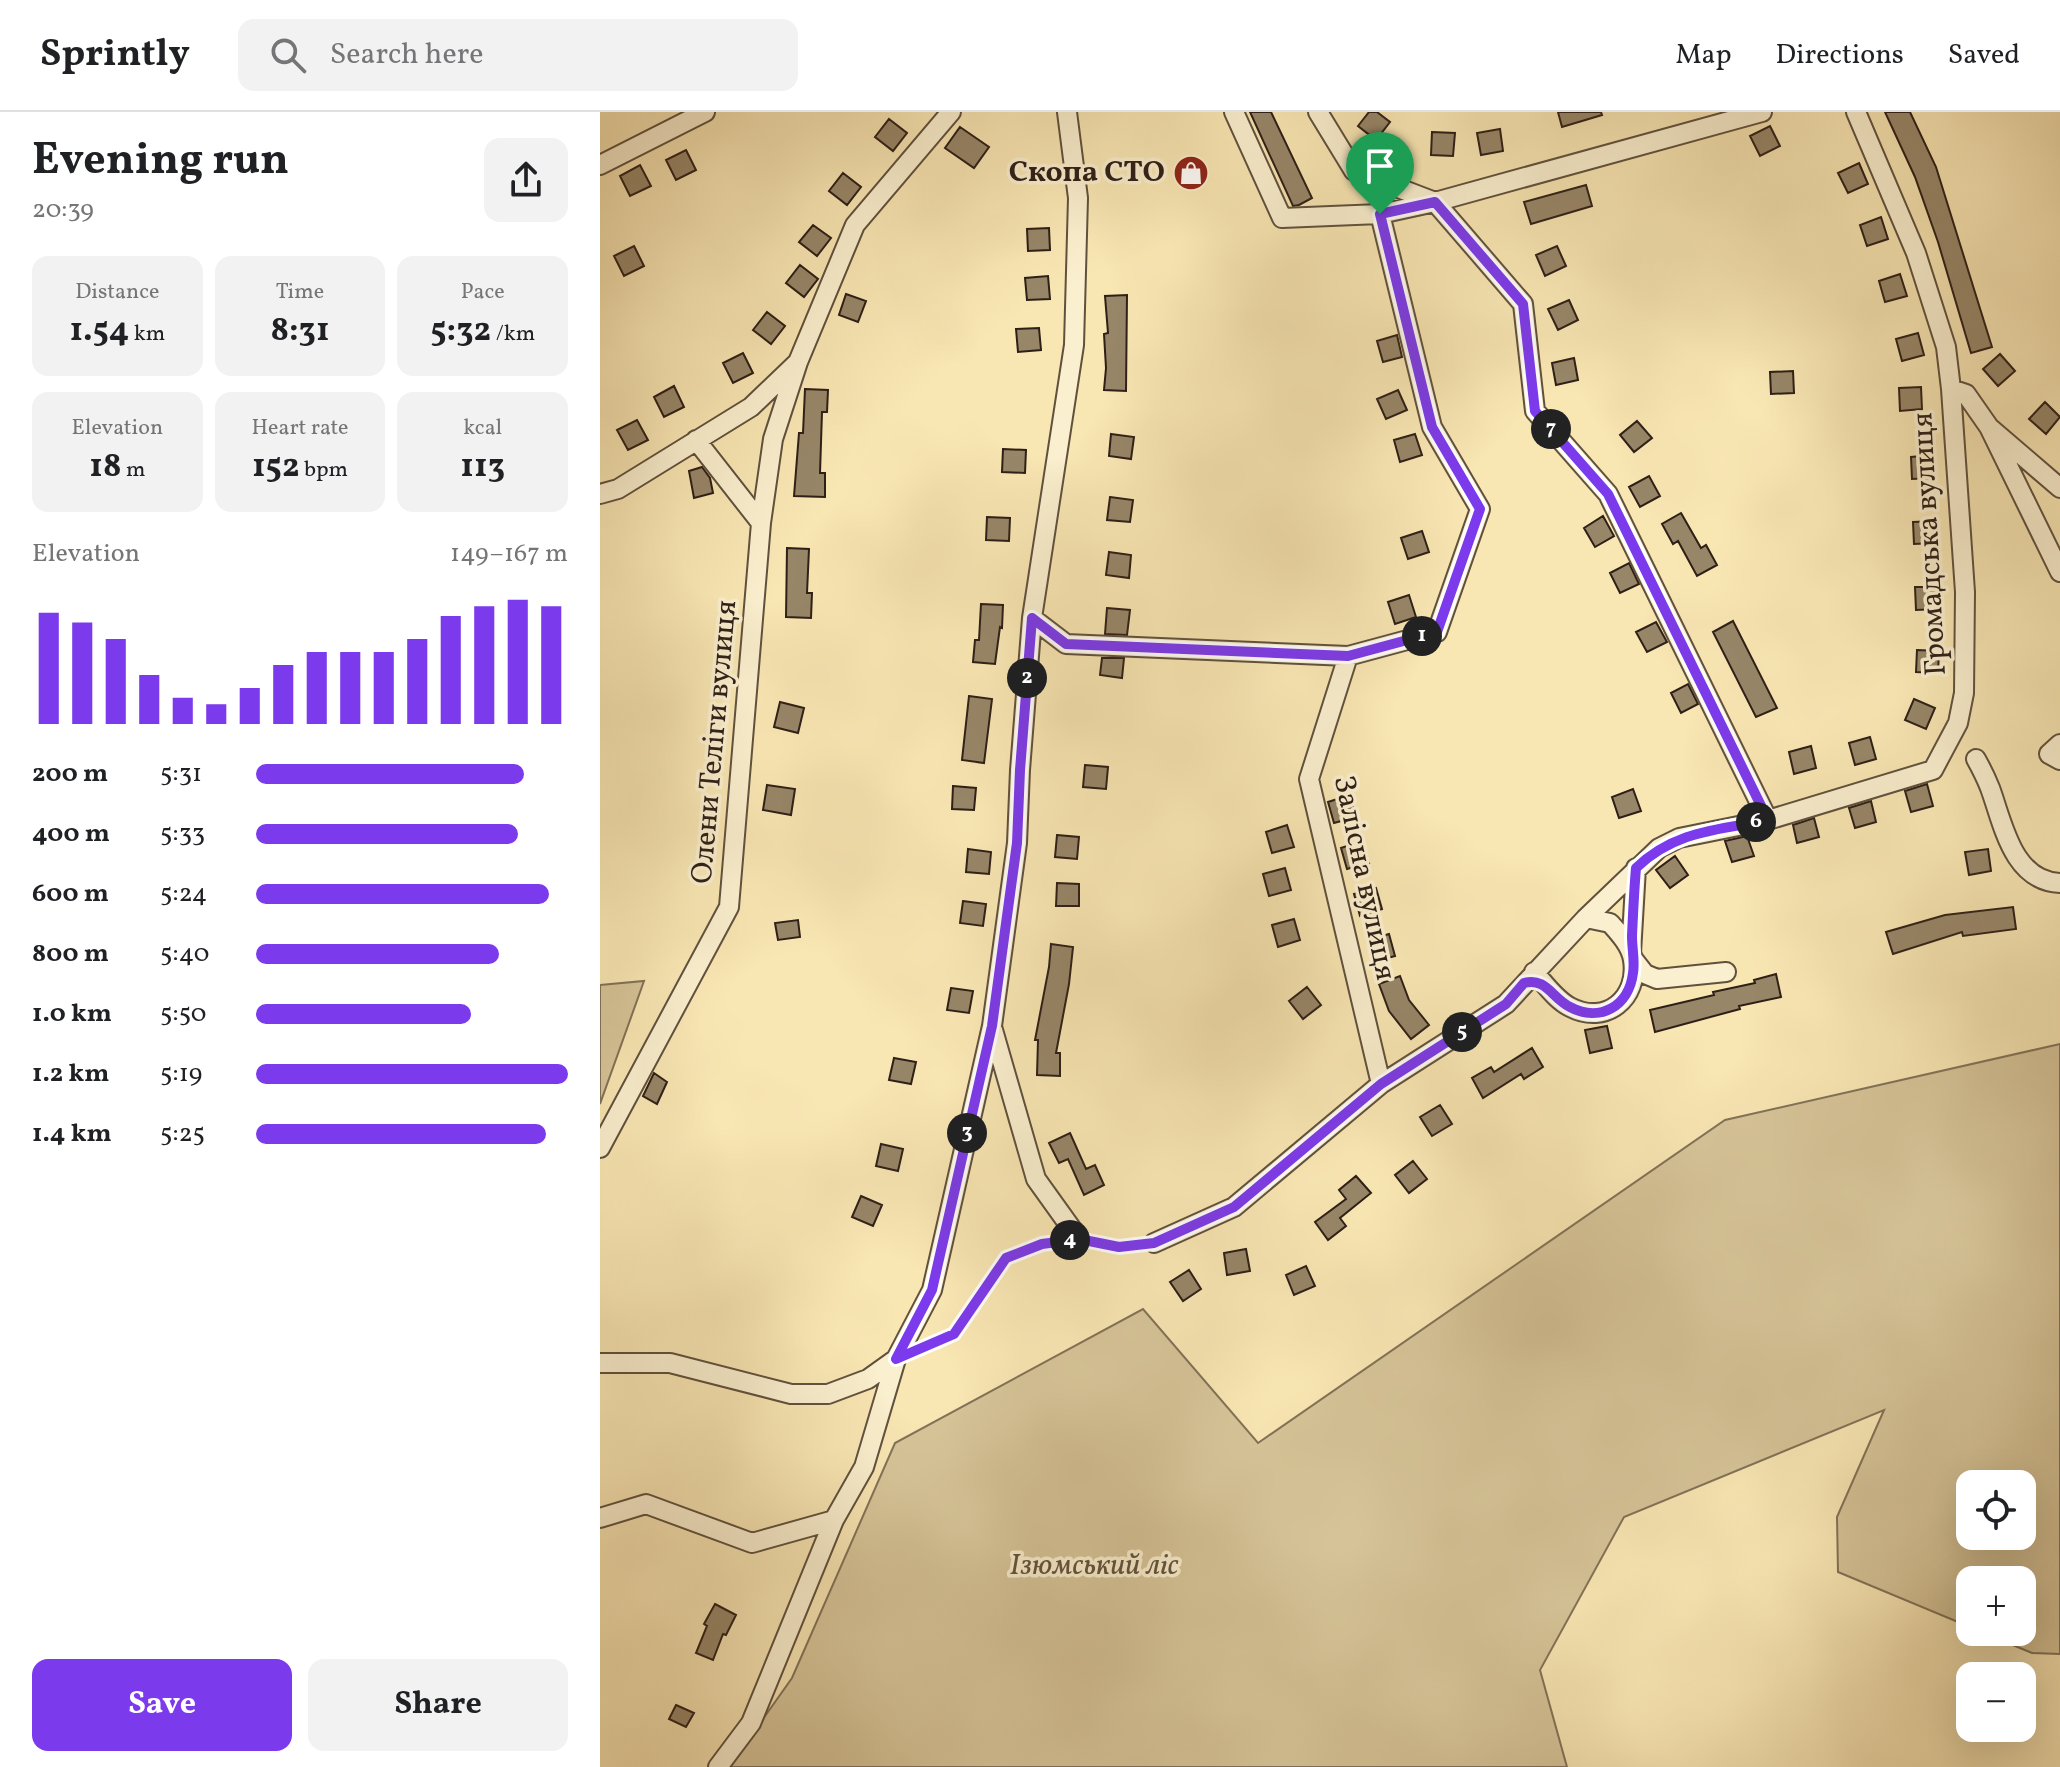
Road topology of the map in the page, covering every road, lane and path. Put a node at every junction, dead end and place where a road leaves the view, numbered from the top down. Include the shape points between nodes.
1 (705, 112) edge
2 (951, 112) edge
3 (1067, 112) edge
4 (1234, 112) edge
5 (1318, 112) edge
6 (1762, 112) edge
7 (1856, 112) edge
8 (600, 165) edge
9 (1435, 202) junction
10 (1380, 214) junction
11 (798, 362) junction
12 (1951, 389) junction
13 (1989, 427) junction
14 (696, 440) junction
15 (2060, 488) edge
16 (600, 494) edge
17 (761, 523) junction
18 (2060, 572) edge
19 (1032, 618) junction
20 (1348, 656) junction
21 (1976, 759) dead end
22 (1768, 820) junction
23 (1636, 868) junction
24 (2060, 883) edge
25 (1586, 918) junction
26 (1550, 956) junction
27 (1632, 956) junction
28 (1726, 972) dead end
29 (1529, 978) junction
30 (1550, 989) junction
31 (992, 1026) junction
32 (1381, 1084) junction
33 (600, 1148) edge
34 (1079, 1239) junction
35 (1154, 1243) joint
36 (896, 1359) junction
37 (600, 1363) edge
38 (600, 1518) edge
39 (834, 1520) junction
40 (718, 1767) edge

1 - 8 street
2 - 11 street, Олени Теліги вулиця via 855,225
3 - 19 street via 1078,198 1074,345
4 - 10 street via 1282,218
5 - 9 street via 1354,171
6 - 9 street
7 - 12 street, Громадська вулиця via 1916,253 1946,347
9 - 10 street
9 - 22 street via 1523,304 1535,411 1608,494
10 - 20 street via 1432,427 1480,509 1437,632
11 - 14 street, Олени Теліги вулиця via 751,407
11 - 17 street, Олени Теліги вулиця via 773,439
12 - 13 street via 1966,394
12 - 22 street, Громадська вулиця via 1965,592 1964,693 1958,723 1933,770
13 - 15 street
13 - 18 street
14 - 16 street, Олени Теліги вулиця via 618,489
14 - 17 street
17 - 33 street, Олени Теліги вулиця via 729,907
19 - 20 street via 1066,644
19 - 31 street via 1017,843
20 - 32 street, Залісна вулиця via 1309,779
21 - 24 street via 2012,851 2033,873 2048,883
22 - 23 street, Громадська вулиця via 1679,838
23 - 25 street, Громадська вулиця
23 - 27 street
25 - 26 street, Громадська вулиця
25 - 27 street via 1610,923
26 - 29 street, Громадська вулиця
26 - 30 street
27 - 28 street via 1645,974 1657,979
27 - 30 street via 1633,977 1621,1003 1606,1013 1569,1007
29 - 30 street
29 - 32 street, Громадська вулиця via 1506,1004
31 - 34 street via 1036,1179
31 - 36 street via 932,1290
32 - 35 street, Громадська вулиця via 1234,1207
34 - 35 path via 1119,1247
34 - 36 path via 1042,1244 1006,1258 954,1334
36 - 37 street via 868,1379 828,1394 791,1394 670,1363
36 - 39 street via 864,1467
38 - 39 street via 646,1504 752,1543
39 - 40 street via 751,1723

